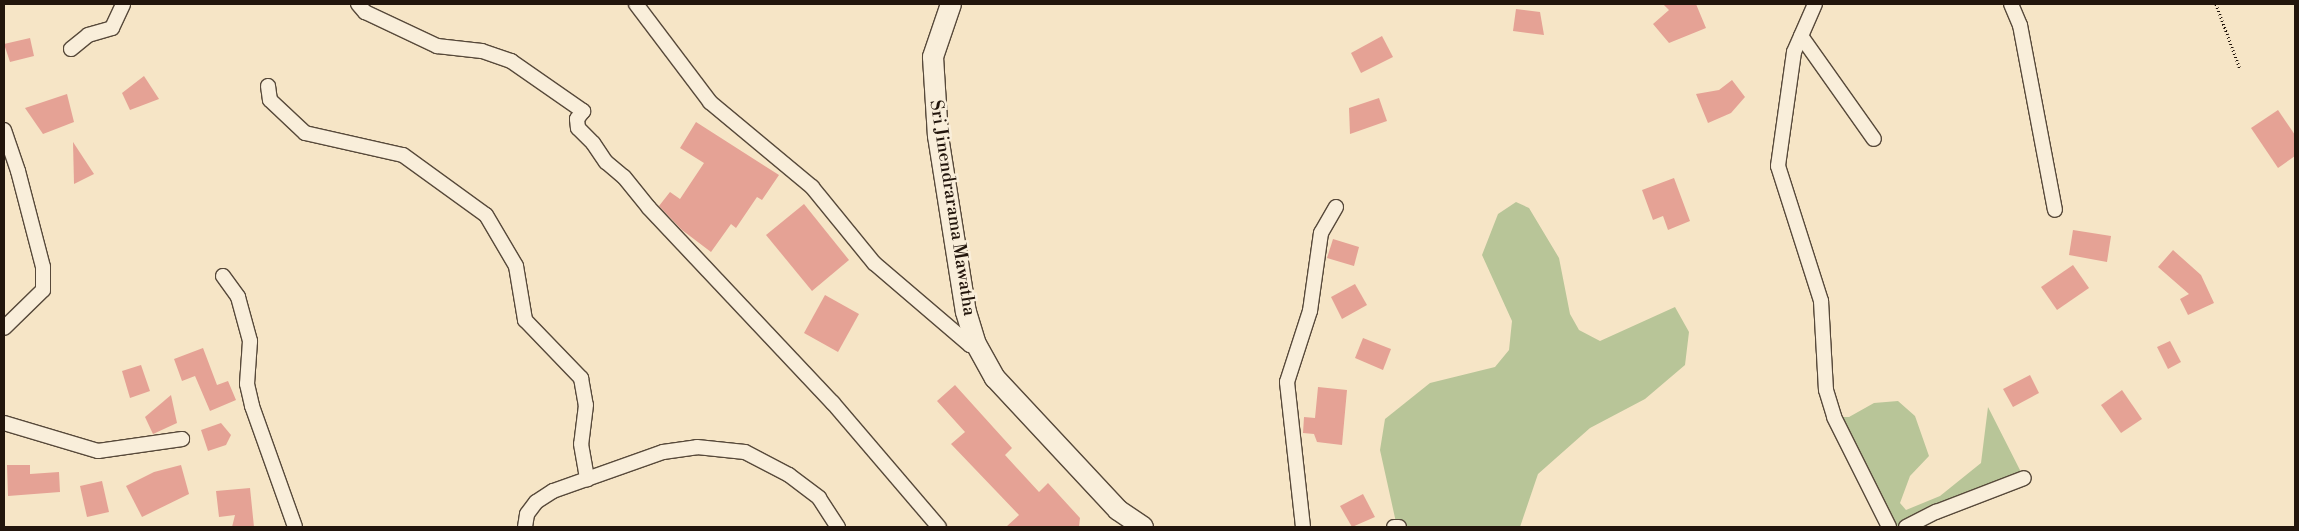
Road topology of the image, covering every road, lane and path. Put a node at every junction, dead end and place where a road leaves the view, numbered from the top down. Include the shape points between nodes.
1 (123, 4) edge
2 (358, 4) edge
3 (636, 4) edge
4 (951, 4) edge
5 (1815, 4) edge
6 (2011, 4) edge
7 (2216, 4) edge
8 (1801, 36) junction
9 (72, 49) dead end
10 (2240, 69) dead end
11 (268, 86) dead end
12 (4, 130) edge
13 (1874, 138) dead end
14 (1336, 207) dead end
15 (2055, 210) dead end
16 (223, 276) dead end
17 (4, 328) edge
18 (976, 344) junction
19 (4, 424) edge
20 (182, 439) dead end
21 (2024, 478) dead end
22 (587, 479) junction
23 (295, 527) edge
24 (525, 527) edge
25 (838, 527) edge
26 (939, 527) edge
27 (1143, 527) edge
28 (1303, 527) edge
29 (1394, 527) edge
30 (1399, 527) edge
31 (1890, 527) edge
32 (1906, 527) edge

1 - 9 street via 112,28 88,35
2 - 26 street via 365,12 437,46 482,51 511,61 584,111 577,119 578,128 606,162 624,176 648,208 833,403
3 - 18 street via 710,102 812,187 874,263 970,345
4 - 18 main road, Sri Jinendrarama Mawatha via 933,57 937,126 965,302
5 - 8 street
6 - 15 street via 2020,25
7 - 10 path
8 - 13 street
8 - 31 street via 1794,52 1778,166 1821,300 1826,390 1834,417
11 - 22 street via 270,100 305,133 403,155 486,215 516,266 524,320 581,378 586,404 581,444
12 - 17 street via 43,267 43,290
14 - 28 street via 1321,233 1310,311 1287,382
16 - 23 street via 238,297 250,341 247,384 252,406
18 - 27 main road, Sri Jinendrarama Mawatha via 995,378 1118,510
19 - 20 street via 98,451
21 - 32 street
22 - 24 street via 553,491 536,502 527,514
22 - 25 street via 663,452 696,447 745,452 790,475 819,498
29 - 30 street

